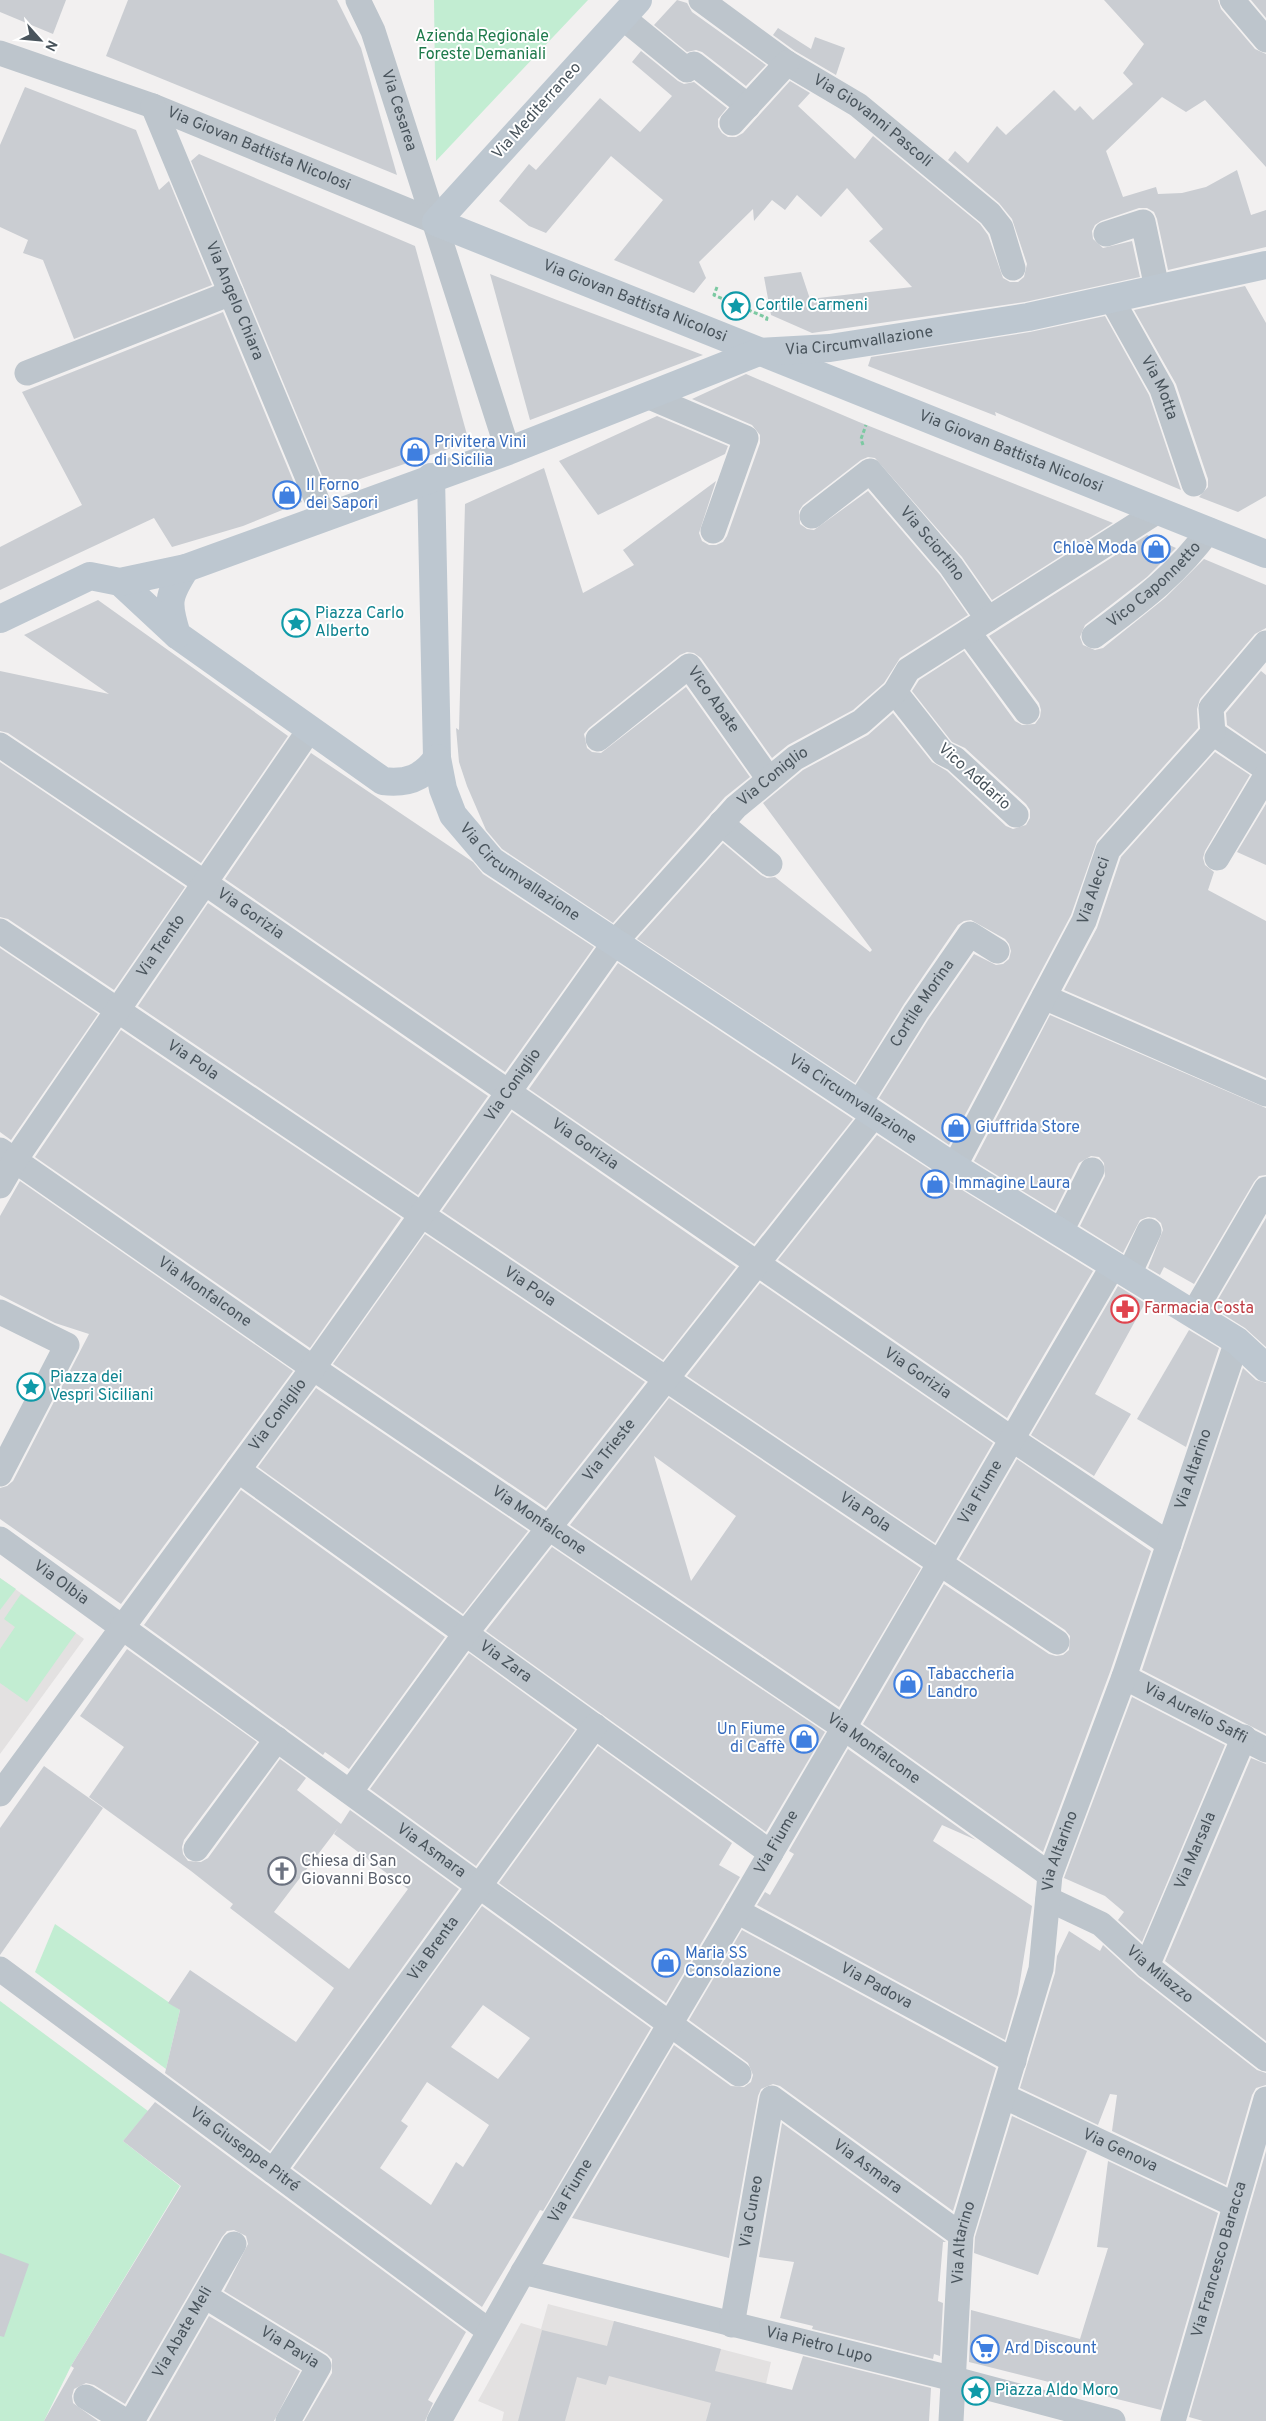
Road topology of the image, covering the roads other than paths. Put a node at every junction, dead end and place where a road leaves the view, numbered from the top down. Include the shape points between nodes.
1 (358, 0) edge
2 (701, 0) edge
3 (1232, 0) edge
4 (630, 9) edge
5 (1266, 40) edge
6 (0, 53) edge
7 (787, 63) junction
8 (153, 106) junction
9 (436, 222) junction
10 (1106, 234) dead end
11 (1266, 265) edge
12 (1013, 268) dead end
13 (1157, 288) junction
14 (231, 293) junction
15 (1111, 298) junction
16 (760, 352) junction
17 (27, 373) dead end
18 (647, 396) junction
19 (508, 451) junction
20 (431, 477) junction
21 (1194, 484) dead end
22 (320, 507) junction
23 (1158, 511) junction
24 (812, 516) dead end
25 (1209, 530) junction
26 (713, 531) dead end
27 (1266, 554) edge
28 (186, 568) junction
29 (120, 582) junction
30 (0, 619) edge
31 (978, 626) junction
32 (177, 635) junction
33 (1094, 636) dead end
34 (1263, 653) edge
35 (895, 692) junction
36 (1028, 712) dead end
37 (1213, 733) junction
38 (305, 737) junction
39 (598, 739) dead end
40 (0, 745) edge
41 (437, 758) junction
42 (1266, 769) edge
43 (1266, 776) edge
44 (770, 779) junction
45 (1016, 815) dead end
46 (721, 823) junction
47 (1217, 858) dead end
48 (770, 864) dead end
49 (205, 883) junction
50 (0, 931) edge
51 (615, 942) junction
52 (998, 951) dead end
53 (1044, 996) junction
54 (117, 1010) junction
55 (509, 1092) junction
56 (1266, 1094) edge
57 (867, 1108) junction
58 (16, 1157) edge
59 (954, 1167) junction
60 (1092, 1170) dead end
61 (0, 1186) edge
62 (1266, 1189) edge
63 (422, 1215) junction
64 (1150, 1231) dead end
65 (1061, 1232) junction
66 (758, 1262) junction
67 (1121, 1269) junction
68 (0, 1312) edge
69 (1193, 1314) junction
70 (1236, 1341) junction
71 (313, 1368) junction
72 (1266, 1368) edge
73 (665, 1380) junction
74 (1012, 1439) junction
75 (238, 1470) junction
76 (0, 1474) edge
77 (548, 1528) junction
78 (0, 1539) edge
79 (1169, 1544) junction
80 (939, 1565) junction
81 (122, 1627) junction
82 (465, 1634) junction
83 (1057, 1642) dead end
84 (1124, 1678) junction
85 (595, 1726) junction
86 (844, 1728) junction
87 (1244, 1737) junction
88 (277, 1739) junction
89 (1266, 1750) edge
90 (350, 1792) junction
91 (0, 1794) edge
92 (196, 1849) dead end
93 (771, 1853) junction
94 (1050, 1875) junction
95 (479, 1886) junction
96 (1048, 1899) junction
97 (737, 1911) junction
98 (1147, 1966) junction
99 (0, 1969) edge
100 (670, 2023) junction
101 (1266, 2059) edge
102 (1014, 2060) junction
103 (739, 2074) dead end
104 (1003, 2096) junction
105 (772, 2098) joint
106 (1266, 2099) edge
107 (273, 2171) junction
108 (1235, 2205) junction
109 (961, 2235) junction
110 (234, 2244) dead end
111 (524, 2272) junction
112 (204, 2296) junction
113 (732, 2325) junction
114 (490, 2330) junction
115 (954, 2379) junction
116 (86, 2397) dead end
117 (125, 2421) edge
118 (132, 2421) edge
119 (288, 2421) edge
120 (439, 2421) edge
121 (951, 2421) edge
122 (1114, 2421) edge
123 (1172, 2421) edge

1 - 9 street, Via Cesarea via 373,31
2 - 7 street, Via Giovanni Pascoli
3 - 5 street
4 - 7 street via 687,70 694,64 740,114
4 - 9 street, Via Mediterraneo
6 - 8 street, Via Giovan Battista Nicolosi
7 - 12 street, Via Giovanni Pascoli via 858,106 990,214 1001,228
8 - 9 street, Via Giovan Battista Nicolosi
8 - 14 street, Via Angelo Chiara
9 - 16 street, Via Giovan Battista Nicolosi
9 - 19 street, Via Cesarea
10 - 13 street via 1143,222
11 - 13 street, Via Circumvallazione
13 - 15 street, Via Circumvallazione
14 - 17 street
14 - 22 street, Via Angelo Chiara
15 - 16 street, Via Circumvallazione via 1028,317 830,348
15 - 21 street, Via Motta via 1162,389
16 - 18 street, Via Circumvallazione
16 - 23 street, Via Giovan Battista Nicolosi
18 - 19 street, Via Circumvallazione
18 - 26 street via 746,438
19 - 20 street, Via Circumvallazione
20 - 22 street, Via Circumvallazione
20 - 41 street, Via Circumvallazione
22 - 28 street, Via Circumvallazione
23 - 25 street, Via Giovan Battista Nicolosi
23 - 31 street, Via Coniglio
24 - 31 street, Via Sciortino via 870,471 951,566
25 - 27 street, Via Giovan Battista Nicolosi
25 - 33 street, Vico Caponnetto via 1192,555 1161,586
28 - 29 street, Via Circumvallazione
28 - 32 street via 171,591 170,612
29 - 30 street via 90,576
29 - 32 street
31 - 35 street, Via Coniglio via 908,670
31 - 36 street, Via Sciortino
32 - 38 street
34 - 37 street via 1211,708
35 - 44 street, Via Coniglio via 860,722 795,758
35 - 45 street, Vico Addario via 943,753 955,759
37 - 42 street
37 - 53 street, Via Alecci via 1108,850 1084,921
38 - 41 street via 383,781 400,783 419,776
38 - 49 street, Via Trento
39 - 44 street, Vico Abate via 688,666
40 - 49 street, Via Gorizia
41 - 51 street, Via Circumvallazione via 443,789 453,815 492,861
43 - 47 street
44 - 46 street, Via Coniglio
46 - 48 street
46 - 51 street, Via Coniglio
49 - 54 street, Via Trento
49 - 55 street, Via Gorizia
50 - 54 street, Via Pola
51 - 55 street, Via Coniglio
51 - 57 street, Via Circumvallazione
52 - 57 street, Cortile Morina via 970,934 916,1012
53 - 56 street
53 - 59 street, Via Alecci
54 - 58 street, Via Trento
54 - 63 street, Via Pola
55 - 63 street, Via Coniglio
55 - 66 street, Via Gorizia
57 - 59 street, Via Circumvallazione
57 - 66 street, Via Trieste
58 - 61 street, Via Trento
58 - 71 street, Via Monfalcone
59 - 65 street, Via Circumvallazione
60 - 65 street
62 - 69 street
63 - 71 street, Via Coniglio
63 - 73 street, Via Pola
64 - 67 street, Via Fiume
65 - 67 street, Via Circumvallazione
66 - 73 street, Via Trieste
66 - 74 street, Via Gorizia
67 - 69 street, Via Circumvallazione
67 - 74 street, Via Fiume
68 - 76 street via 67,1345
69 - 70 street, Via Circumvallazione
70 - 72 street, Via Circumvallazione
70 - 79 street, Via Altarino
71 - 75 street, Via Coniglio
71 - 77 street, Via Monfalcone
73 - 77 street, Via Trieste
73 - 80 street, Via Pola
74 - 79 street, Via Gorizia
74 - 80 street, Via Fiume
75 - 81 street, Via Coniglio
75 - 82 street, Via Zara
77 - 82 street, Via Trieste
77 - 86 street, Via Monfalcone
78 - 81 street, Via Olbia
79 - 84 street, Via Altarino
80 - 83 street, Via Pola
80 - 86 street, Via Fiume
81 - 88 street, Via Asmara
81 - 91 street, Via Coniglio
82 - 85 street, Via Zara
82 - 90 street, Via Trieste
84 - 87 street, Via Aurelio Saffi
84 - 94 street, Via Altarino
85 - 93 street, Via Zara
85 - 95 street, Via Brenta
86 - 93 street, Via Fiume
86 - 94 street, Via Monfalcone
87 - 89 street, Via Aurelio Saffi
87 - 98 street, Via Marsala
88 - 90 street, Via Asmara
88 - 92 street
90 - 95 street, Via Asmara
93 - 97 street, Via Fiume
94 - 96 street, Via Altarino
95 - 100 street, Via Asmara
95 - 107 street, Via Brenta
96 - 98 street, Via Milazzo via 1101,1924
96 - 102 street, Via Altarino via 1041,1969
97 - 100 street, Via Fiume
97 - 102 street, Via Padova
98 - 101 street, Via Milazzo
99 - 107 street, Via Giuseppe Pitré
100 - 103 street, Via Asmara
100 - 111 street, Via Fiume
102 - 104 street, Via Altarino
104 - 108 street, Via Genova
104 - 109 street, Via Altarino
105 - 109 street, Via Asmara
105 - 113 street, Via Cuneo
106 - 108 street, Via Francesco Baracca
107 - 114 street, Via Giuseppe Pitré
108 - 123 street, Via Francesco Baracca
109 - 115 street, Via Altarino
110 - 112 street, Via Abate Meli
111 - 113 street, Via Pietro Lupo
111 - 114 street, Via Fiume
112 - 118 street, Via Abate Meli
112 - 119 street, Via Pavia via 320,2366
113 - 115 street, Via Pietro Lupo
114 - 120 street, Via Fiume
115 - 121 street, Via Altarino
115 - 122 street, Via Pietro Lupo
116 - 117 street

